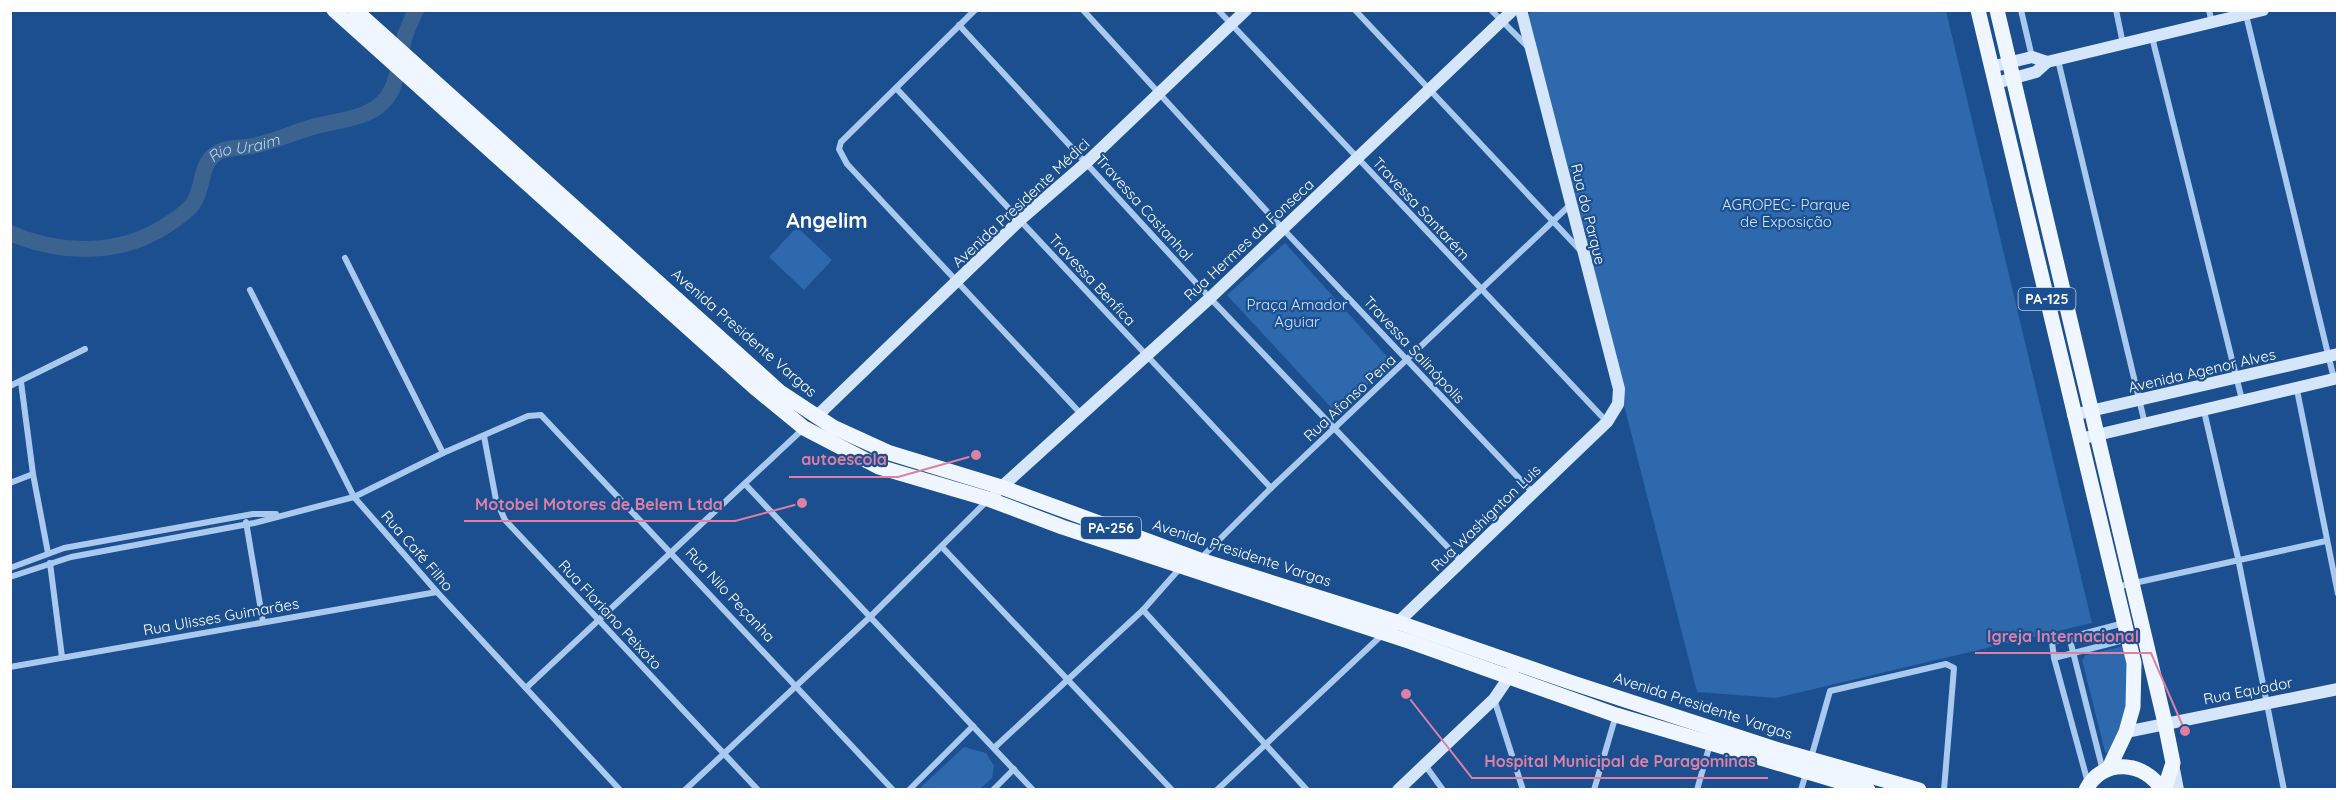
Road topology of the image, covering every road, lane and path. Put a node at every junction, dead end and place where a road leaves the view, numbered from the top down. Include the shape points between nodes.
1 (334, 10) edge
2 (355, 10) edge
3 (975, 10) edge
4 (1083, 10) edge
5 (1218, 10) edge
6 (1245, 10) edge
7 (1354, 10) edge
8 (1491, 10) edge
9 (1978, 10) edge
10 (1997, 10) edge
11 (2021, 10) edge
12 (2116, 10) edge
13 (2263, 10) edge
14 (1516, 14) edge
15 (2246, 15) junction
16 (2211, 16) edge
17 (1231, 24) junction
18 (959, 25) junction
19 (2152, 37) junction
20 (377, 40) junction
21 (2123, 44) junction
22 (1529, 48) junction
23 (2032, 57) junction
24 (2052, 61) junction
25 (2009, 63) junction
26 (1991, 66) junction
27 (2036, 72) junction
28 (2013, 79) junction
29 (1995, 83) junction
30 (896, 88) junction
31 (1430, 90) junction
32 (1159, 91) junction
33 (2030, 153) junction
34 (2013, 156) junction
35 (1357, 159) junction
36 (1087, 162) junction
37 (554, 199) junction
38 (1570, 205) junction
39 (1020, 220) junction
40 (1552, 222) junction
41 (1283, 229) junction
42 (2054, 247) junction
43 (1582, 252) junction
44 (2037, 252) junction
45 (345, 258) dead end
46 (959, 282) junction
47 (250, 290) dead end
48 (1481, 291) junction
49 (1210, 298) junction
50 (85, 349) dead end
51 (2332, 355) edge
52 (1147, 356) junction
53 (1408, 361) junction
54 (2236, 379) junction
55 (2336, 379) edge
56 (21, 382) junction
57 (10, 386) edge
58 (2297, 390) junction
59 (2139, 401) junction
60 (2242, 402) junction
61 (2092, 411) junction
62 (2204, 411) junction
63 (2073, 415) junction
64 (1082, 416) junction
65 (816, 417) junction
66 (1607, 422) junction
67 (2145, 424) junction
68 (804, 428) junction
69 (1335, 429) junction
70 (2098, 435) junction
71 (484, 436) junction
72 (2080, 439) junction
73 (443, 453) junction
74 (33, 474) junction
75 (10, 483) edge
76 (745, 484) junction
77 (1001, 487) junction
78 (1271, 488) junction
79 (1533, 493) junction
80 (354, 497) junction
81 (988, 500) junction
82 (283, 513) junction
83 (244, 515) junction
84 (246, 525) junction
85 (2326, 541) junction
86 (942, 547) junction
87 (672, 552) junction
88 (48, 553) junction
89 (2238, 558) junction
90 (1200, 560) junction
91 (1462, 562) junction
92 (50, 563) junction
93 (1182, 567) junction
94 (10, 568) edge
95 (10, 578) edge
96 (2133, 582) junction
97 (2116, 587) junction
98 (437, 592) junction
99 (2337, 594) edge
100 (1143, 610) junction
101 (871, 616) junction
102 (599, 620) junction
103 (263, 622) junction
104 (1400, 623) junction
105 (2125, 623) junction
106 (1383, 633) junction
107 (2068, 636) junction
108 (2128, 639) junction
109 (2073, 653) junction
110 (62, 657) junction
111 (2054, 658) junction
112 (10, 667) edge
113 (1513, 670) junction
114 (1068, 678) junction
115 (797, 685) junction
116 (526, 688) junction
117 (2337, 689) edge
118 (1494, 699) junction
119 (2266, 703) junction
120 (1616, 715) junction
121 (2165, 723) junction
122 (973, 726) junction
123 (2126, 732) junction
124 (1710, 743) junction
125 (1266, 744) junction
126 (994, 748) junction
127 (723, 752) junction
128 (1424, 764) junction
129 (2173, 764) junction
130 (1809, 765) junction
131 (1014, 769) junction
132 (2106, 770) junction
133 (2087, 787) edge
134 (620, 789) edge
135 (685, 789) edge
136 (758, 789) edge
137 (893, 789) edge
138 (909, 789) edge
139 (993, 789) edge
140 (1034, 789) edge
141 (1172, 789) edge
142 (1218, 789) edge
143 (1307, 789) edge
144 (1398, 789) edge
145 (1443, 789) edge
146 (1523, 789) edge
147 (1594, 789) edge
148 (1697, 789) edge
149 (1801, 789) edge
150 (1868, 789) edge
151 (1918, 789) edge
152 (1944, 789) edge
153 (2163, 789) edge
154 (2178, 789) edge
155 (2284, 789) edge

1 - 20 main road
2 - 20 main road
3 - 18 street
4 - 32 street, Travessa Salinópolis
5 - 17 street, Travessa Santarém
6 - 17 street, Avenida Presidente Médici
7 - 31 street
8 - 14 street
9 - 26 main road, PA-125 / PA-125
10 - 25 main road, PA-125
11 - 23 street
12 - 21 street
13 - 15 street
14 - 22 street, Rua do Parque
14 - 22 street
14 - 31 street, Rua Hermes da Fonseca
15 - 16 street
15 - 51 street
16 - 19 street
17 - 32 street, Avenida Presidente Médici
17 - 35 street, Travessa Santarém
18 - 30 street
18 - 36 street, Travessa Castanhal
19 - 21 street
19 - 54 street
20 - 37 main road, Avenida Presidente Vargas / PA-256
21 - 24 street
22 - 38 street, Rua do Parque
23 - 24 street
23 - 25 street
23 - 27 street
24 - 27 street
24 - 59 street
25 - 26 street
25 - 28 main road, PA-125
26 - 29 main road, PA-125 / PA-125
27 - 28 street
28 - 29 street
28 - 33 main road, PA-125
29 - 34 main road, PA-125 / PA-125
30 - 39 street, Travessa Benfica
30 - 46 street via 841,142 839,149 847,164
31 - 35 street, Rua Hermes da Fonseca
31 - 40 street
32 - 36 street, Avenida Presidente Médici
32 - 41 street, Travessa Salinópolis
33 - 34 main road
33 - 42 main road, PA-125
34 - 44 main road, PA-125 / PA-125
35 - 41 street, Rua Hermes da Fonseca
35 - 48 street, Travessa Santarém
36 - 39 street, Avenida Presidente Médici
36 - 49 street, Travessa Castanhal
37 - 65 main road, Avenida Presidente Vargas / PA-256 via 780,392
37 - 68 main road, Avenida Presidente Vargas / PA-256 via 746,381
38 - 40 street, Rua Afonso Pena
38 - 43 street, Rua do Parque
39 - 46 street, Avenida Presidente Médici
39 - 52 street, Travessa Benfica
40 - 43 street
40 - 48 street, Rua Afonso Pena
41 - 49 street, Rua Hermes da Fonseca
41 - 53 street, Travessa Salinópolis
42 - 44 main road
42 - 61 main road, PA-125
43 - 66 street, Rua do Parque via 1619,389 1618,404
44 - 63 main road, PA-125 / PA-125
45 - 73 street
46 - 64 street
46 - 65 street, Avenida Presidente Médici
47 - 80 street, Rua Café Filho
48 - 53 street, Rua Afonso Pena
48 - 66 street, Travessa Santarém
49 - 52 street, Rua Hermes da Fonseca
49 - 69 street, Travessa Castanhal
50 - 56 street
51 - 54 street, Avenida Agenor Alves
51 - 55 street
52 - 64 street, Rua Hermes da Fonseca
52 - 78 street, Travessa Benfica
53 - 69 street, Rua Afonso Pena
53 - 79 street, Travessa Salinópolis
54 - 59 street, Avenida Agenor Alves
54 - 60 street
55 - 58 street
56 - 57 street
56 - 74 street
58 - 60 street
58 - 85 street
59 - 61 street, Avenida Agenor Alves
59 - 67 street
60 - 62 street
61 - 63 street, Avenida Agenor Alves
61 - 70 main road, PA-125
62 - 67 street
62 - 89 street
63 - 72 main road, PA-125 / PA-125
64 - 77 street, Rua Hermes da Fonseca
65 - 77 main road, Avenida Presidente Vargas / PA-256 via 869,445
66 - 79 street, Rua Washignton Luis
67 - 70 street
68 - 76 street
68 - 81 main road, Avenida Presidente Vargas / PA-256 via 868,463
69 - 78 street, Rua Afonso Pena
69 - 91 street, Travessa Castanhal
70 - 72 street
70 - 96 main road, PA-125
71 - 73 street
71 - 87 street, Rua Nilo Peçanha via 528,416 541,415
71 - 102 street, Rua Floriano Peixoto via 496,500 505,520
72 - 97 main road, PA-125 / PA-125
73 - 80 street
74 - 75 street
74 - 88 street
76 - 87 street
76 - 101 street
77 - 81 street, Rua Hermes da Fonseca
77 - 90 main road, Avenida Presidente Vargas / PA-256
78 - 90 street, Rua Afonso Pena
79 - 91 street, Rua Washignton Luis
80 - 82 street
80 - 98 street, Rua Café Filho
81 - 86 street
81 - 93 main road, Avenida Presidente Vargas / PA-256
82 - 83 street
82 - 84 street
83 - 84 street
83 - 88 street
84 - 92 street
84 - 103 street
85 - 89 street
85 - 99 street
86 - 101 street
86 - 114 street
87 - 102 street
87 - 115 street, Rua Nilo Peçanha
88 - 94 street
89 - 96 street
89 - 119 street
90 - 104 main road, Avenida Presidente Vargas / PA-256
91 - 104 street, Rua Washignton Luis
92 - 95 street
92 - 110 street
93 - 100 street
93 - 106 main road, Avenida Presidente Vargas / PA-256
96 - 97 street
96 - 121 main road, PA-125
97 - 105 main road, PA-125 / PA-125
98 - 103 street, Rua Ulisses Guimarães
98 - 116 street, Rua Café Filho
100 - 114 street
100 - 125 street
101 - 115 street
101 - 122 street
102 - 116 street
102 - 127 street, Rua Floriano Peixoto
103 - 110 street, Rua Ulisses Guimarães
104 - 106 street, Rua Washignton Luis
104 - 113 main road, Avenida Presidente Vargas / PA-256
105 - 107 street
105 - 108 main road, PA-125 / PA-125
106 - 113 main road, Avenida Presidente Vargas / PA-256
106 - 125 street
107 - 109 street
107 - 111 street via 2052,642
108 - 109 street
108 - 123 main road, PA-125 / PA-125 via 2136,680
109 - 111 street
109 - 132 street
110 - 112 street, Rua Ulisses Guimarães
111 - 133 street
113 - 118 street
113 - 120 main road, Avenida Presidente Vargas / PA-256
113 - 130 main road, Avenida Presidente Vargas / PA-256 via 1772,748
114 - 126 street
114 - 141 street
115 - 127 street
115 - 137 street, Rua Nilo Peçanha
116 - 134 street, Rua Café Filho
117 - 119 street, Rua Equador
118 - 128 street
118 - 146 street
119 - 121 street, Rua Equador
119 - 155 street
120 - 124 main road, Avenida Presidente Vargas / PA-256
120 - 147 street
121 - 123 street, Rua Equador
121 - 129 main road, PA-125
122 - 126 street
122 - 138 street
123 - 132 main road, PA-125 / PA-125
124 - 130 main road, Avenida Presidente Vargas / PA-256
124 - 148 street
125 - 142 street
125 - 143 street
126 - 131 street
127 - 135 street
127 - 136 street, Rua Floriano Peixoto
128 - 144 street
128 - 145 street
129 - 153 main road
129 - 154 street, PA-125
130 - 149 street
130 - 150 main road, Avenida Presidente Vargas / PA-256
130 - 151 main road, Avenida Presidente Vargas / PA-256
130 - 152 street via 1827,694 1834,688 1946,664 1954,668
131 - 139 street
131 - 140 street
132 - 133 main road, PA-125
132 - 153 main road via 2135,767 2147,772

